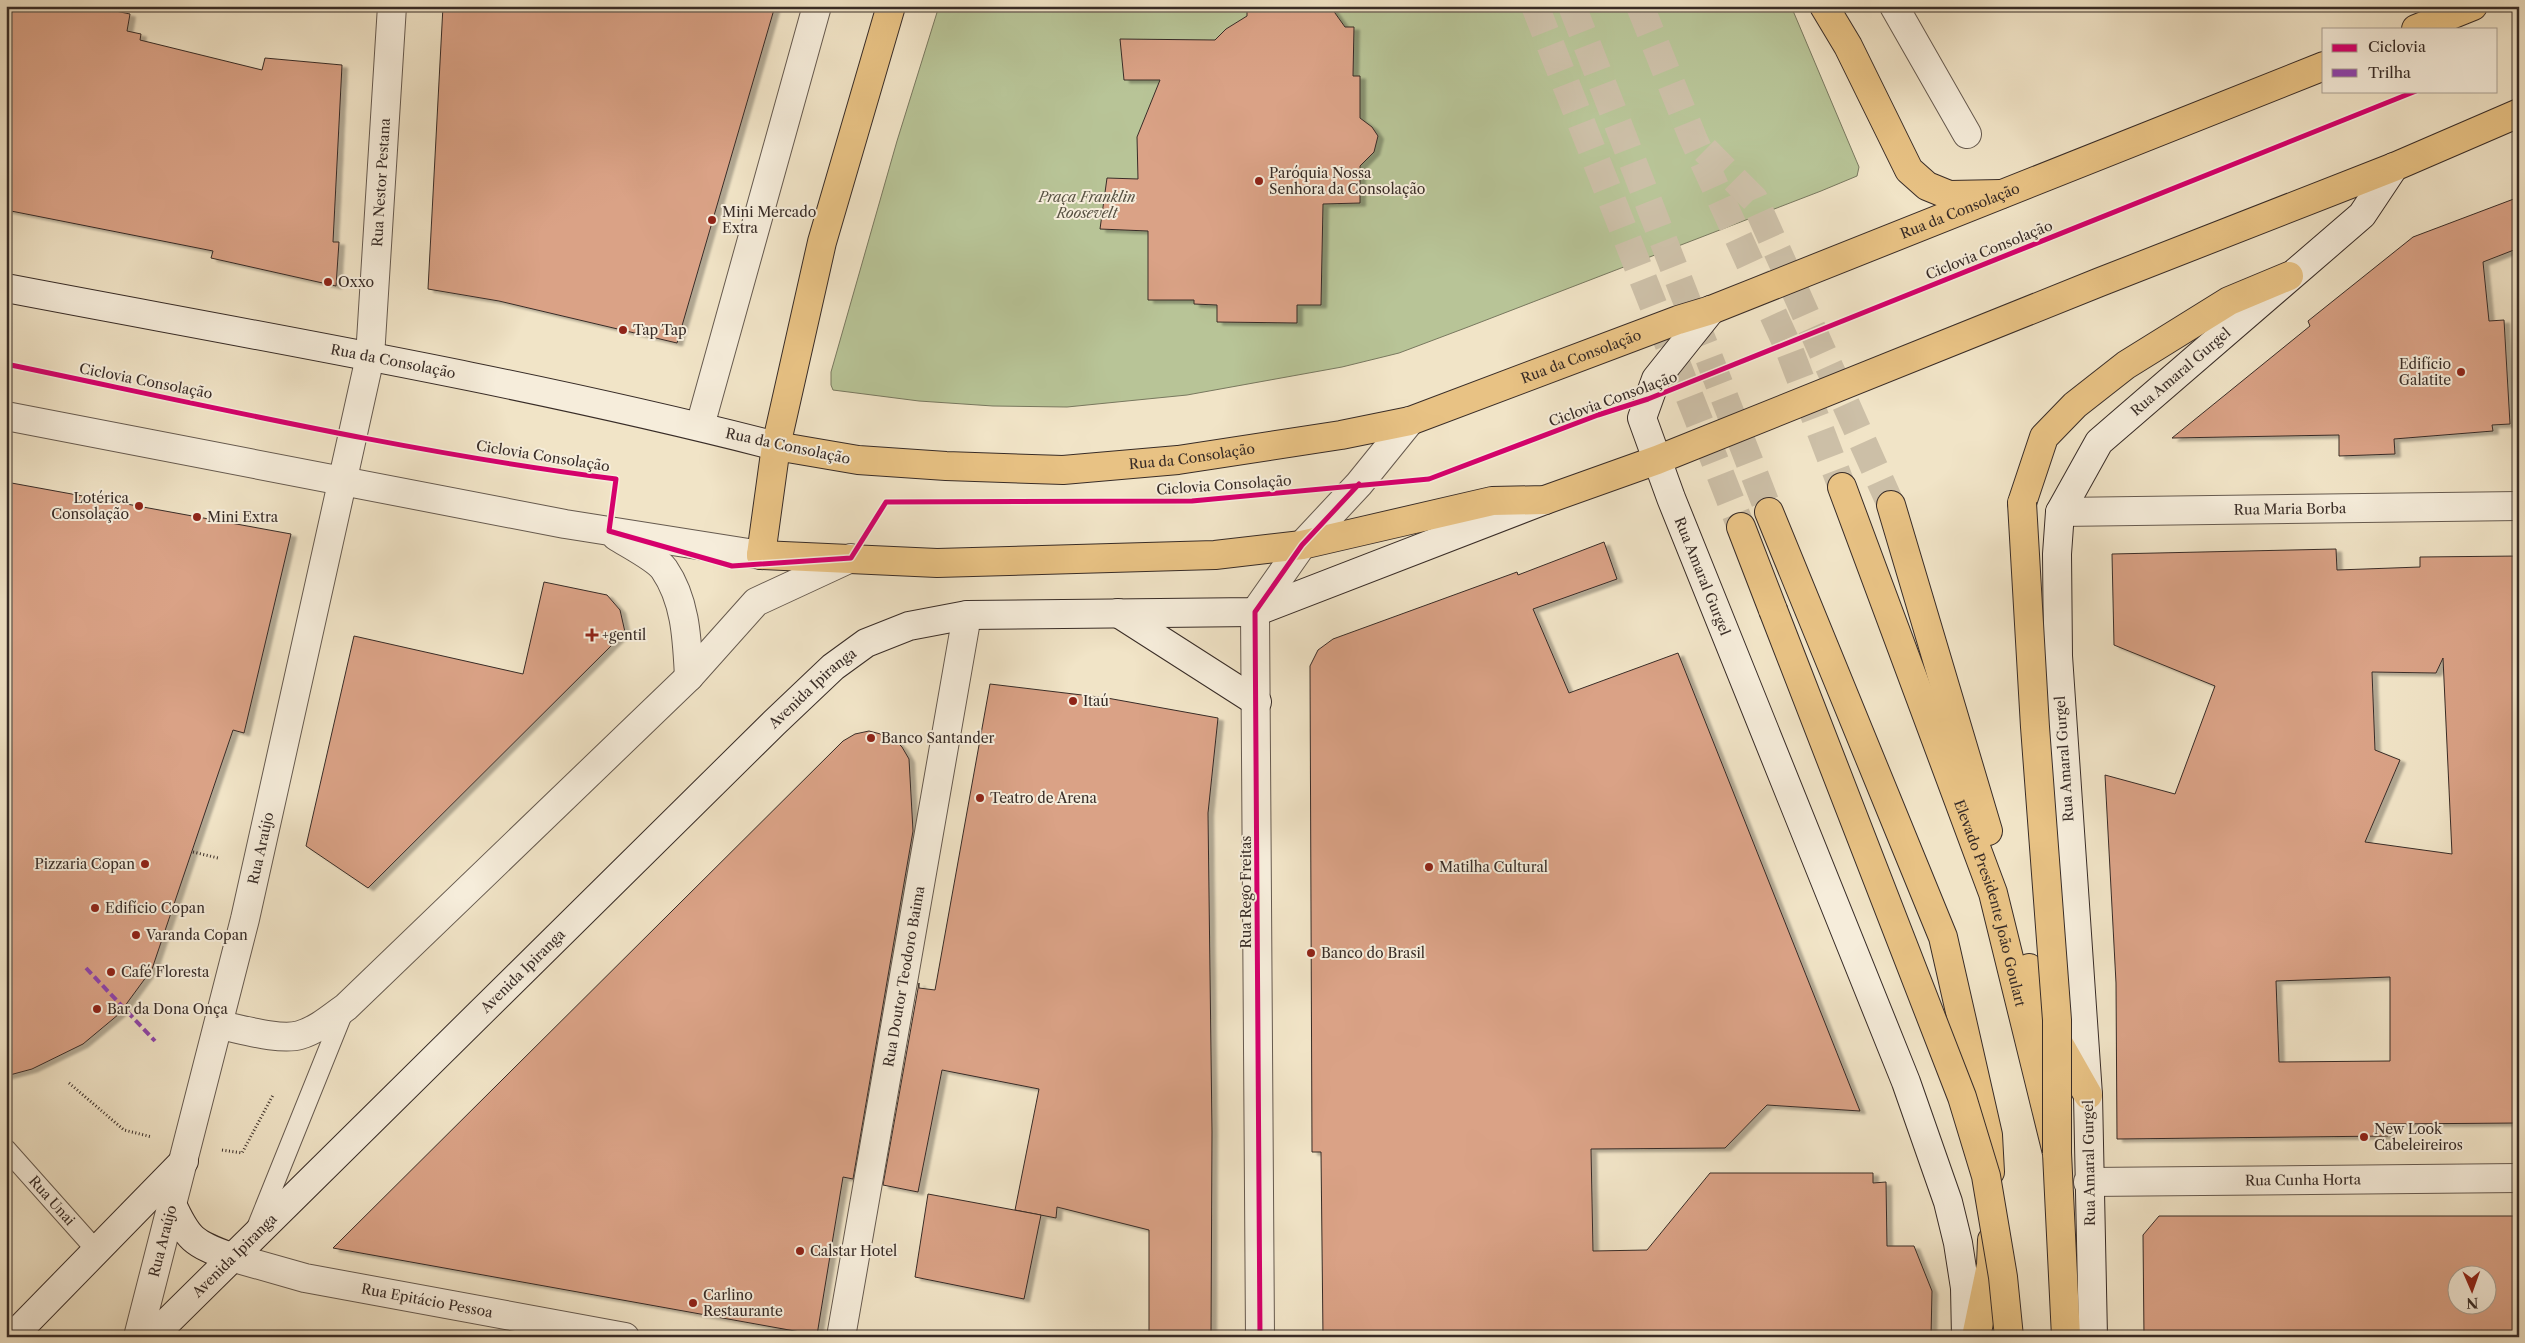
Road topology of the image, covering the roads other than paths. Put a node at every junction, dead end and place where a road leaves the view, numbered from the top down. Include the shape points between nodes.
1 (392, 6) edge
2 (817, 6) edge
3 (891, 6) edge
4 (1824, 6) edge
5 (1894, 6) edge
6 (2473, 6) edge
7 (2418, 28) edge
8 (2322, 67) edge
9 (2519, 113) edge
10 (1967, 134) dead end
11 (2394, 166) junction
12 (2001, 194) junction
13 (2289, 276) junction
14 (6, 288) edge
15 (1711, 310) junction
16 (370, 357) junction
17 (6, 416) edge
18 (1410, 421) junction
19 (700, 426) junction
20 (776, 446) junction
21 (1657, 460) junction
22 (343, 482) junction
23 (1842, 487) tunnel mouth
24 (1545, 500) junction
25 (1890, 505) tunnel mouth
26 (2519, 506) edge
27 (1769, 512) tunnel mouth
28 (2060, 512) junction
29 (1741, 527) tunnel mouth
30 (609, 531) junction
31 (1302, 545) junction
32 (761, 555) junction
33 (851, 558) junction
34 (1255, 612) junction
35 (1118, 613) junction
36 (967, 616) junction
37 (689, 677) junction
38 (1257, 702) junction
39 (346, 1007) junction
40 (220, 1025) junction
41 (2088, 1095) junction
42 (6, 1149) edge
43 (2057, 1153) junction
44 (184, 1160) junction
45 (2519, 1178) edge
46 (2088, 1182) junction
47 (171, 1202) junction
48 (254, 1234) junction
49 (97, 1251) junction
50 (231, 1258) junction
51 (591, 1334) edge
52 (12, 1337) edge
53 (138, 1337) edge
54 (152, 1337) edge
55 (625, 1337) edge
56 (841, 1337) edge
57 (1260, 1337) edge
58 (1966, 1337) edge
59 (1976, 1337) edge
60 (2009, 1337) edge
61 (2066, 1337) edge
62 (2093, 1337) edge

1 - 16 street, Rua Nestor Pestana
2 - 19 street
3 - 20 main road via 822,242
4 - 12 main road via 1848,46 1909,170 1927,186 1949,195
5 - 10 street
6 - 7 main road
8 - 12 main road, Rua da Consolação
9 - 11 main road
11 - 13 street via 2362,215
11 - 21 main road
12 - 15 main road, Rua da Consolação
13 - 28 street, Rua Amaral Gurgel via 2099,442
13 - 43 main road, bridge via 2229,301 2126,365 2075,405 2044,437 2022,503 2057,1020
14 - 16 street, Rua da Consolação
15 - 18 main road, Rua da Consolação
15 - 21 street, Rua Amaral Gurgel via 1656,379 1648,399 1642,418
16 - 19 street, Rua da Consolação
16 - 22 street, Rua Araújo
17 - 22 street
18 - 20 main road, Rua da Consolação via 1178,460 1063,470 858,460
18 - 31 street via 1359,484
19 - 20 street, Rua da Consolação
20 - 32 main road
21 - 24 main road
21 - 58 street, Rua Amaral Gurgel via 1906,1082 1948,1202 1956,1235 1965,1288
22 - 30 street
22 - 40 street, Rua Araújo
23 - 43 main road, Elevado Presidente João Goulart, bridge via 1993,893
24 - 31 main road via 1492,501
24 - 34 street
25 - 41 main road via 2045,1019
26 - 28 street, Rua Maria Borba
27 - 59 main road via 1943,937 1988,1135 1991,1265
28 - 41 street, Rua Amaral Gurgel via 2058,656
29 - 60 main road, bridge via 1962,1097 1986,1176 2003,1277
30 - 32 street
30 - 37 street via 663,568 678,598 687,629
31 - 33 main road via 1215,555 937,563
31 - 34 street
32 - 33 main road
33 - 37 street via 756,602
34 - 35 street
34 - 38 street, Rua Rego Freitas
35 - 36 street
35 - 38 street
36 - 48 street, Avenida Ipiranga via 909,626 866,643 833,667
36 - 56 street, Rua Doutor Teodoro Baima
37 - 39 street
38 - 57 street, Rua Rego Freitas
39 - 40 street via 319,1027 298,1036 270,1035
39 - 48 lane
40 - 44 street, Rua Araújo
41 - 46 street, Rua Amaral Gurgel
42 - 49 lane, Rua Unai
43 - 61 main road, Elevado Presidente João Goulart
44 - 47 street, Rua Araújo
44 - 49 street
45 - 46 street, Rua Cunha Horta
46 - 62 street, Rua Amaral Gurgel
47 - 50 street, Rua Epitácio Pessoa via 190,1237 203,1247
47 - 53 street, Rua Araújo
48 - 50 street, Avenida Ipiranga
49 - 52 street
50 - 51 street, Rua Epitácio Pessoa via 305,1278
50 - 54 street, Avenida Ipiranga
51 - 55 street, Rua Epitácio Pessoa

